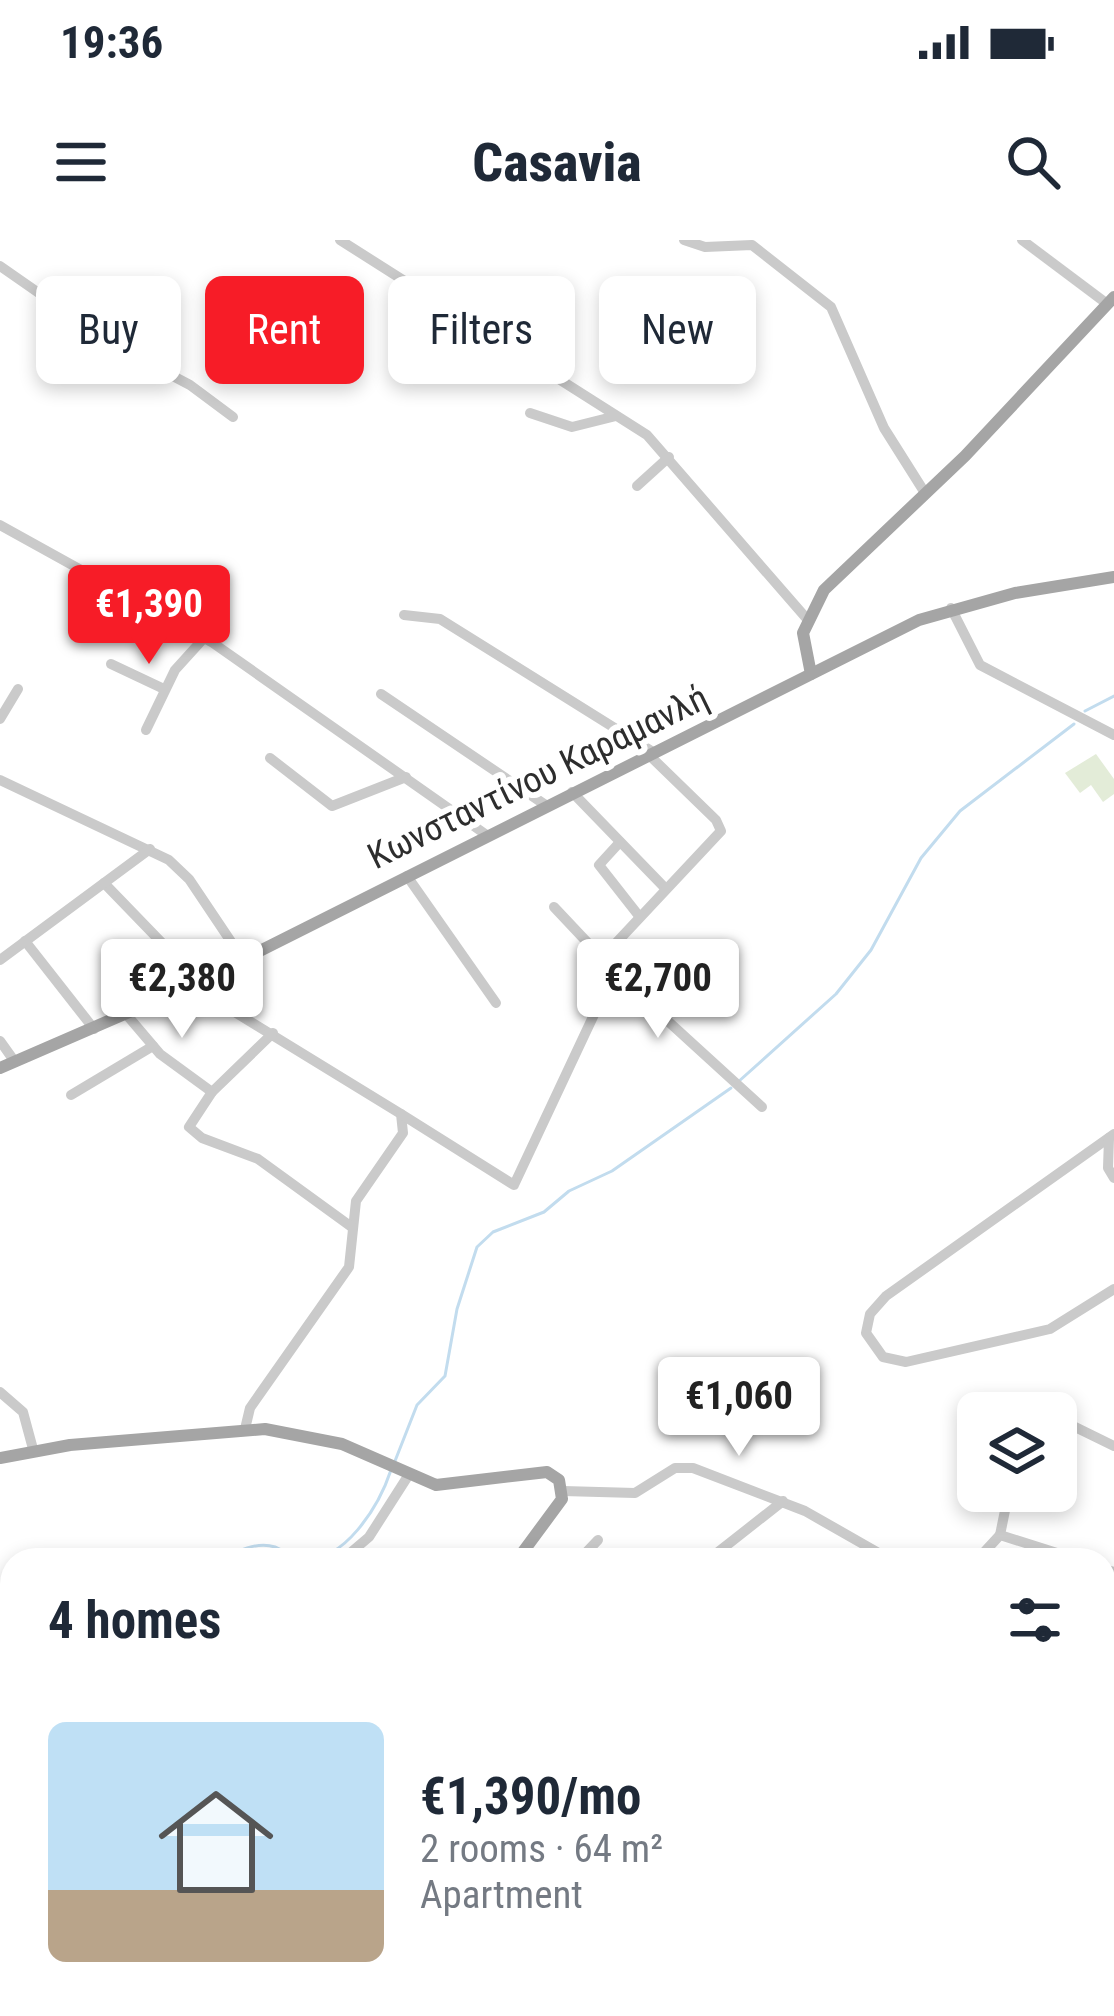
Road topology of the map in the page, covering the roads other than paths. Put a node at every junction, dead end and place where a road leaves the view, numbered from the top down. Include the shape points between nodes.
1 (340, 240) edge
2 (684, 240) edge
3 (1022, 240) edge
4 (0, 266) edge
5 (1110, 300) edge
6 (530, 413) dead end
7 (616, 416) junction
8 (233, 417) dead end
9 (669, 457) junction
10 (637, 486) dead end
11 (925, 493) junction
12 (0, 525) edge
13 (1114, 577) edge
14 (952, 608) junction
15 (404, 615) dead end
16 (807, 620) junction
17 (204, 638) junction
18 (111, 664) dead end
19 (812, 674) junction
20 (18, 689) dead end
21 (164, 689) junction
22 (381, 694) dead end
23 (0, 719) edge
24 (146, 730) dead end
25 (1114, 735) edge
26 (651, 753) junction
27 (270, 758) dead end
28 (406, 776) junction
29 (0, 780) edge
30 (572, 792) junction
31 (547, 806) junction
32 (488, 836) junction
33 (620, 842) junction
34 (150, 849) junction
35 (407, 876) junction
36 (104, 883) junction
37 (665, 888) junction
38 (554, 907) dead end
39 (640, 916) junction
40 (26, 940) junction
41 (242, 958) junction
42 (602, 958) junction
43 (0, 959) edge
44 (614, 972) junction
45 (196, 983) junction
46 (496, 1004) dead end
47 (126, 1014) junction
48 (94, 1029) junction
49 (273, 1033) junction
50 (0, 1040) edge
51 (153, 1046) junction
52 (15, 1062) junction
53 (0, 1068) edge
54 (212, 1092) junction
55 (71, 1095) dead end
56 (762, 1107) dead end
57 (401, 1114) junction
58 (1112, 1136) edge
59 (1085, 1159) junction
60 (1111, 1173) edge
61 (353, 1228) junction
62 (1114, 1289) edge
63 (0, 1392) edge
64 (1077, 1428) edge
65 (245, 1429) junction
66 (1114, 1446) edge
67 (33, 1449) junction
68 (0, 1458) edge
69 (399, 1471) junction
70 (563, 1491) junction
71 (783, 1501) junction
72 (1005, 1512) edge
73 (1000, 1535) junction
74 (598, 1540) dead end
75 (356, 1548) edge
76 (526, 1548) edge
77 (590, 1548) edge
78 (723, 1548) edge
79 (869, 1548) edge
80 (988, 1548) edge
81 (1041, 1548) edge

1 - 7 street
2 - 11 street via 752,245 831,307 884,428
3 - 5 street
4 - 8 street
5 - 11 main road
6 - 7 street via 572,427
7 - 9 street
9 - 10 street
9 - 16 street
11 - 16 main road via 853,559
12 - 17 street
13 - 14 main road, Κωνσταντίνου Καραμανλή
14 - 19 main road, Κωνσταντίνου Καραμανλή
14 - 25 street via 980,665
15 - 26 street via 440,619
16 - 19 main road via 802,640
17 - 21 street
17 - 28 street
18 - 21 street
19 - 26 main road, Κωνσταντίνου Καραμανλή
20 - 23 street
21 - 24 street
22 - 31 street
26 - 30 main road, Κωνσταντίνου Καραμανλή
26 - 37 street via 720,827
27 - 28 street via 332,806
28 - 32 street
29 - 34 street
30 - 31 main road, Κωνσταντίνου Καραμανλή
30 - 33 street
31 - 32 main road, Κωνσταντίνου Καραμανλή
32 - 35 main road, Κωνσταντίνου Καραμανλή
33 - 37 street
33 - 39 street via 599,865
34 - 36 street
34 - 41 street via 185,874
35 - 41 main road, Κωνσταντίνου Καραμανλή
35 - 46 street
36 - 40 street
36 - 45 street
37 - 39 street
38 - 42 street
39 - 42 street
40 - 43 street
40 - 48 street
41 - 45 main road, Κωνσταντίνου Καραμανλή
42 - 44 street
44 - 56 street
44 - 57 street via 514,1185
45 - 47 main road, Κωνσταντίνου Καραμανλή
45 - 49 street
47 - 48 main road, Κωνσταντίνου Καραμανλή
47 - 51 street
48 - 52 main road, Κωνσταντίνου Καραμανλή
49 - 54 street
49 - 57 street
50 - 52 street
51 - 54 street
51 - 55 street
52 - 53 main road, Κωνσταντίνου Καραμανλή
54 - 61 street via 190,1120 192,1132 258,1159
57 - 61 street via 403,1132 356,1201
58 - 59 street
58 - 60 street
59 - 60 street
59 - 62 street via 886,1296 866,1333 883,1357 906,1362 1050,1329
61 - 65 street via 349,1267 250,1408
63 - 67 street via 23,1412
64 - 66 street
65 - 67 main road
65 - 69 main road via 326,1439
67 - 68 main road
69 - 70 main road via 447,1485 537,1470 556,1477
69 - 75 street
70 - 71 street via 635,1493 683,1467
70 - 76 main road
71 - 78 street
71 - 79 street
72 - 73 street
73 - 80 street
73 - 81 street
74 - 77 street

